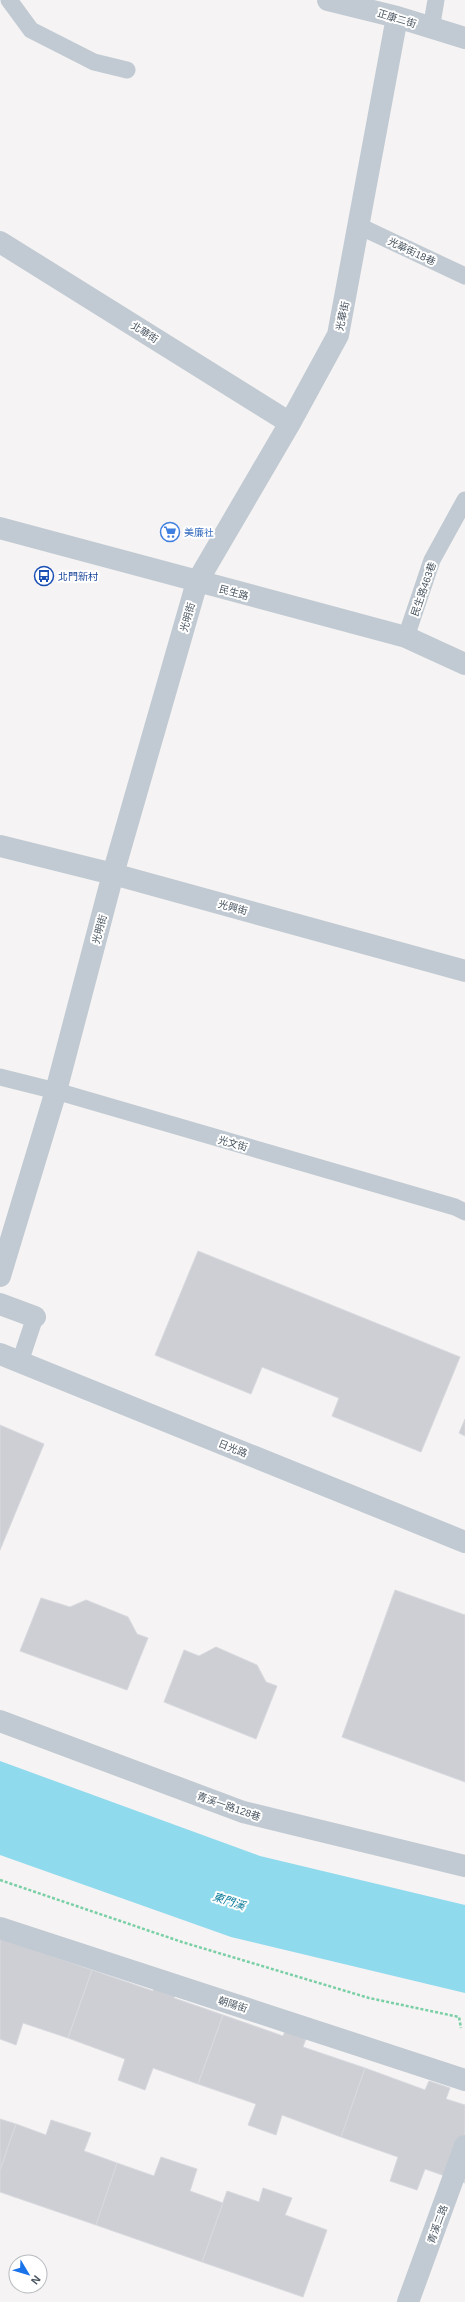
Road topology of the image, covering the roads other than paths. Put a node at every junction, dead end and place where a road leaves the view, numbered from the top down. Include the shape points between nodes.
1 (9, 0) edge
2 (328, 0) edge
3 (436, 0) edge
4 (397, 17) junction
5 (431, 29) junction
6 (465, 38) edge
7 (127, 70) dead end
8 (359, 226) junction
9 (0, 242) edge
10 (465, 276) edge
11 (290, 423) junction
12 (465, 500) edge
13 (0, 528) edge
14 (198, 582) junction
15 (406, 637) junction
16 (465, 664) edge
17 (0, 846) edge
18 (113, 874) junction
19 (465, 971) edge
20 (0, 1077) edge
21 (56, 1091) junction
22 (465, 1212) edge
23 (0, 1276) edge
24 (0, 1304) edge
25 (35, 1317) joint
26 (10, 1358) edge
27 (465, 1542) edge
28 (0, 1721) edge
29 (465, 1866) edge
30 (0, 1928) edge
31 (465, 2080) edge
32 (465, 2146) edge
33 (408, 2302) edge

1 - 7 lane via 31,30 94,62
2 - 4 street, 正康二街
3 - 5 lane
4 - 5 street, 正康二街
4 - 8 street, 光華街
5 - 6 street, 正康二街
8 - 10 lane, 光華街18巷
8 - 11 street, 光華街 via 338,335
9 - 11 street, 北華街
11 - 14 street, 光華街
12 - 15 lane, 民生路463巷 via 432,560
13 - 14 street, 民生路
14 - 15 street, 民生路
14 - 18 street, 光明街
15 - 16 street, 民生路
17 - 18 street, 光興街
18 - 19 street, 光興街
18 - 21 street, 光明街
20 - 21 lane, 光文街
21 - 22 lane, 光文街
21 - 23 street, 光明街
24 - 25 street
25 - 26 lane
26 - 27 street, 日光路
28 - 29 street, 青溪一路128巷 via 243,1812
30 - 31 street, 朝陽街
32 - 33 street, 青溪二路

